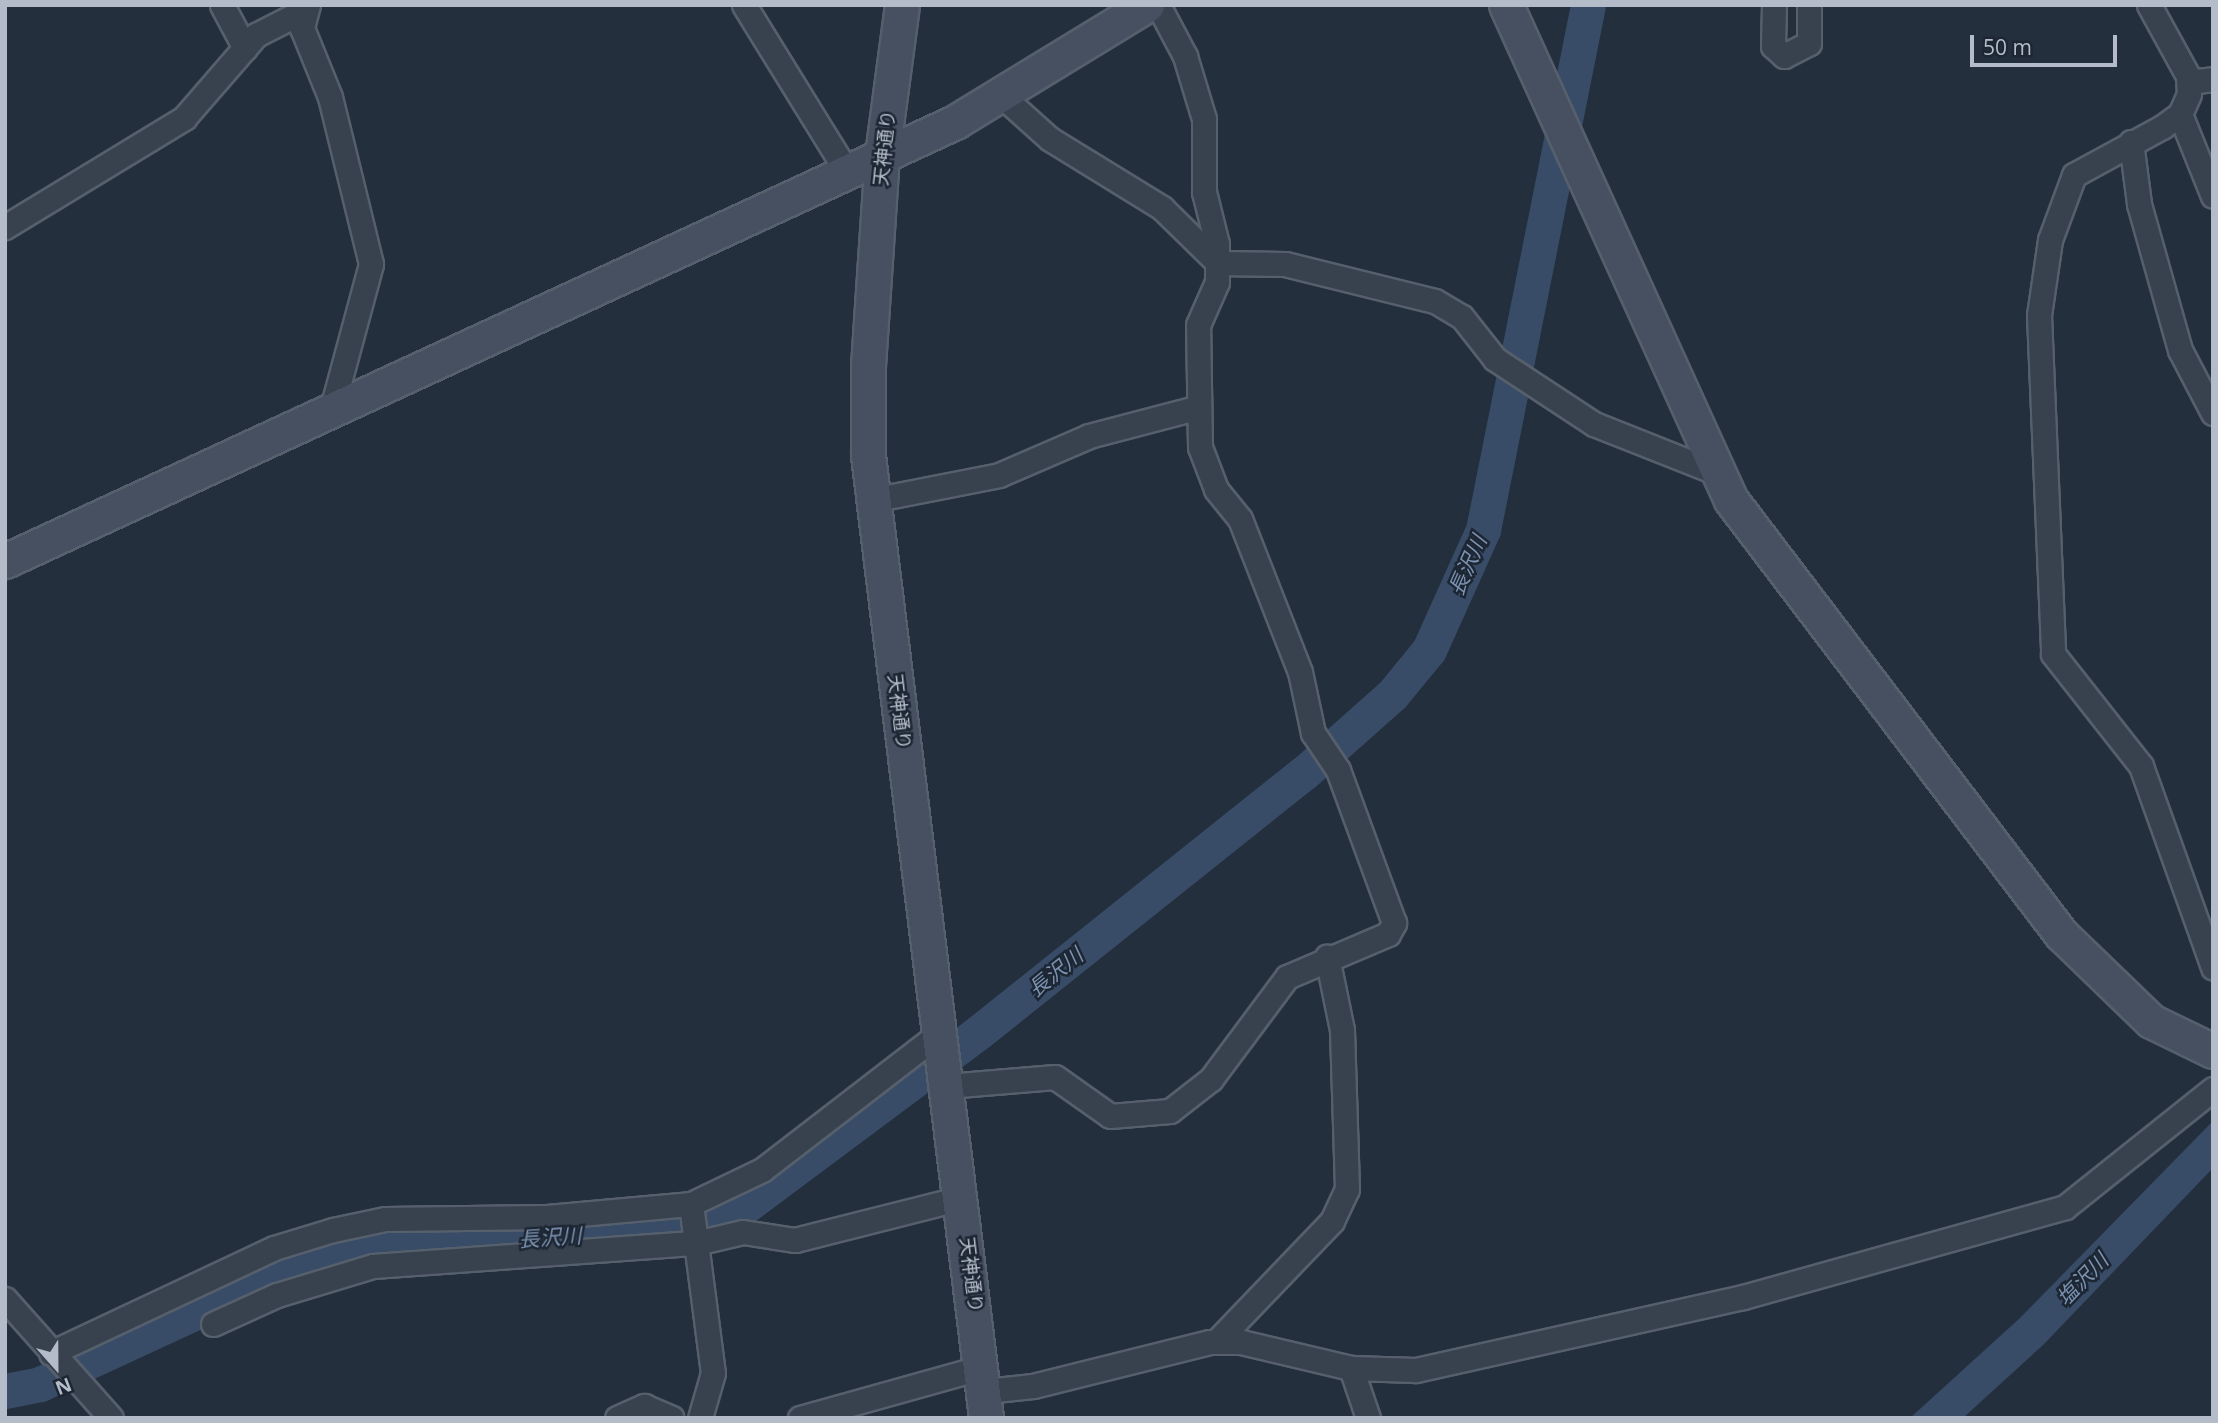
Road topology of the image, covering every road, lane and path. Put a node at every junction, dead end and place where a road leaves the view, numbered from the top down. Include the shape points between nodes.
1 (222, 5) edge
2 (744, 5) edge
3 (902, 5) edge
4 (1147, 5) edge
5 (1158, 5) edge
6 (1506, 5) edge
7 (1774, 5) edge
8 (1809, 5) edge
9 (2149, 5) edge
10 (306, 8) edge
11 (245, 48) junction
12 (2213, 79) edge
13 (2189, 82) junction
14 (1002, 96) junction
15 (2180, 114) junction
16 (2131, 142) junction
17 (882, 155) junction
18 (847, 172) junction
19 (2213, 196) edge
20 (5, 227) edge
21 (1219, 263) junction
22 (1196, 408) junction
23 (332, 409) junction
24 (2213, 413) edge
25 (1715, 472) junction
26 (872, 500) junction
27 (5, 561) edge
28 (1327, 957) junction
29 (2213, 967) edge
30 (940, 1034) junction
31 (2213, 1051) edge
32 (946, 1081) junction
33 (2213, 1089) edge
34 (961, 1198) junction
35 (691, 1205) junction
36 (696, 1242) junction
37 (5, 1299) edge
38 (214, 1324) dead end
39 (1216, 1342) junction
40 (51, 1353) junction
41 (1351, 1368) junction
42 (985, 1392) edge
43 (111, 1418) edge
44 (617, 1418) edge
45 (672, 1418) edge
46 (700, 1418) edge
47 (800, 1418) edge
48 (1368, 1418) edge

1 - 11 street
2 - 18 street
3 - 17 street, 天神通り
4 - 14 street
5 - 21 street via 1185,56 1204,119 1203,192
6 - 25 street via 1570,157
7 - 8 street via 1773,46 1784,56 1809,43
9 - 13 street
10 - 11 street via 275,21
10 - 23 street via 302,28 330,97 371,264
11 - 20 street via 184,118
12 - 13 street
13 - 15 street
14 - 17 street
14 - 21 street via 1050,139 1163,208
15 - 16 street
15 - 19 street
16 - 24 street via 2139,204 2180,350
16 - 29 street via 2074,175 2048,253 2039,315 2053,654 2141,766
17 - 18 street
17 - 26 street, 天神通り via 868,366
18 - 23 street
21 - 22 street via 1198,325
21 - 25 street via 1298,266 1435,301 1462,317 1502,363 1527,381 1648,450
22 - 26 street via 1088,436 999,475
22 - 28 street via 1200,447 1216,489 1235,508 1245,532 1300,672 1319,742 1338,770 1394,923 1388,934
23 - 27 street
25 - 31 street via 1763,546 2060,934 2151,1021
26 - 30 street, 天神通り
28 - 32 street via 1287,976 1211,1079 1170,1111 1110,1116 1055,1077
28 - 39 street via 1342,1030 1347,1189 1332,1221
30 - 32 street, 天神通り
30 - 35 street via 762,1170
32 - 34 street, 天神通り
33 - 41 street via 2094,1187 2038,1217 1743,1297 1416,1370
34 - 36 street via 795,1240 743,1232
34 - 42 street, 天神通り
35 - 36 street
35 - 40 street via 547,1217 385,1219 333,1230 274,1248
36 - 38 street via 373,1266 277,1295
36 - 46 street via 713,1373
37 - 40 street
39 - 41 street
39 - 42 street via 1033,1386
40 - 43 street
41 - 48 street
42 - 47 street
44 - 45 street via 644,1406

